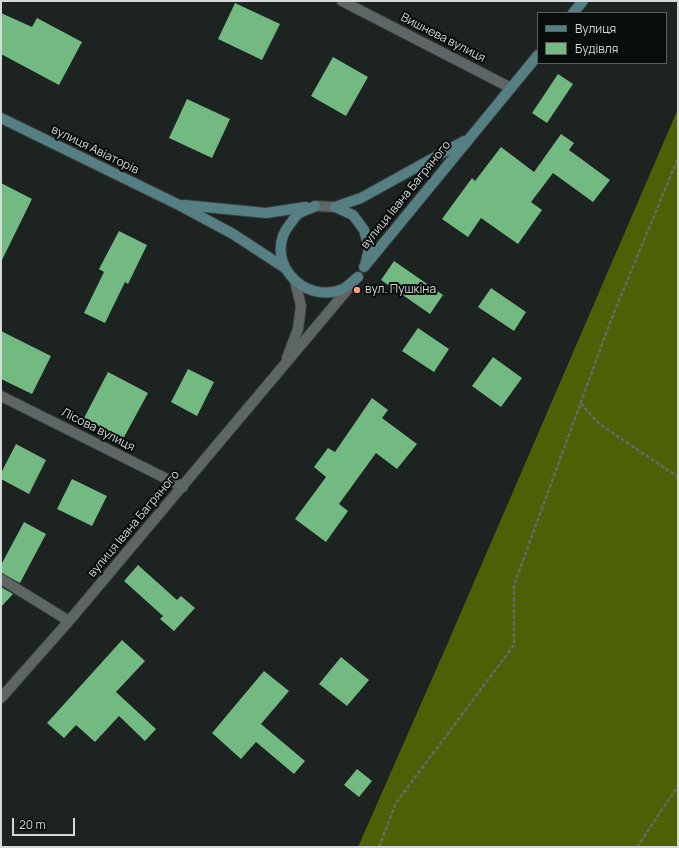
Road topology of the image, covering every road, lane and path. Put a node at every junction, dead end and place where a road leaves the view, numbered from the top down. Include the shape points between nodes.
1 (342, 1) edge
2 (583, 1) edge
3 (574, 12) edge
4 (537, 56) edge
5 (511, 88) junction
6 (1, 118) edge
7 (469, 138) junction
8 (678, 158) edge
9 (178, 204) junction
10 (315, 206) junction
11 (336, 207) junction
12 (285, 268) junction
13 (364, 268) junction
14 (358, 277) junction
15 (295, 281) junction
16 (284, 366) junction
17 (1, 396) edge
18 (581, 403) junction
19 (678, 477) edge
20 (183, 487) junction
21 (1, 579) edge
22 (69, 621) junction
23 (1, 698) edge
24 (678, 786) edge
25 (379, 847) edge
26 (637, 847) edge

1 - 5 street, Вишнева вулиця
2 - 3 main road
4 - 5 main road, вулиця Івана Багряного
5 - 7 main road, вулиця Івана Багряного
6 - 9 main road, вулиця Авіаторів
7 - 11 main road, вулиця Івана Багряного via 362,198
7 - 13 main road, вулиця Івана Багряного
8 - 18 path via 611,320
9 - 10 main road, вулиця Авіаторів via 266,213
9 - 12 main road, вулиця Авіаторів via 233,234
10 - 11 street
10 - 12 main road via 298,215 285,230 281,249
11 - 13 main road via 352,215 364,230 368,249
12 - 15 main road
13 - 14 street
14 - 15 main road via 344,288 328,293 310,290
14 - 16 street, вулиця Івана Багряного
15 - 16 street, вулиця Івана Багряного via 301,306 298,329
16 - 20 street, вулиця Івана Багряного
17 - 20 street, Лісова вулиця
18 - 19 path via 598,423
18 - 25 path via 514,585 514,645 396,803
20 - 22 street, вулиця Івана Багряного
21 - 22 street
22 - 23 street, вулиця Івана Багряного
24 - 26 path

